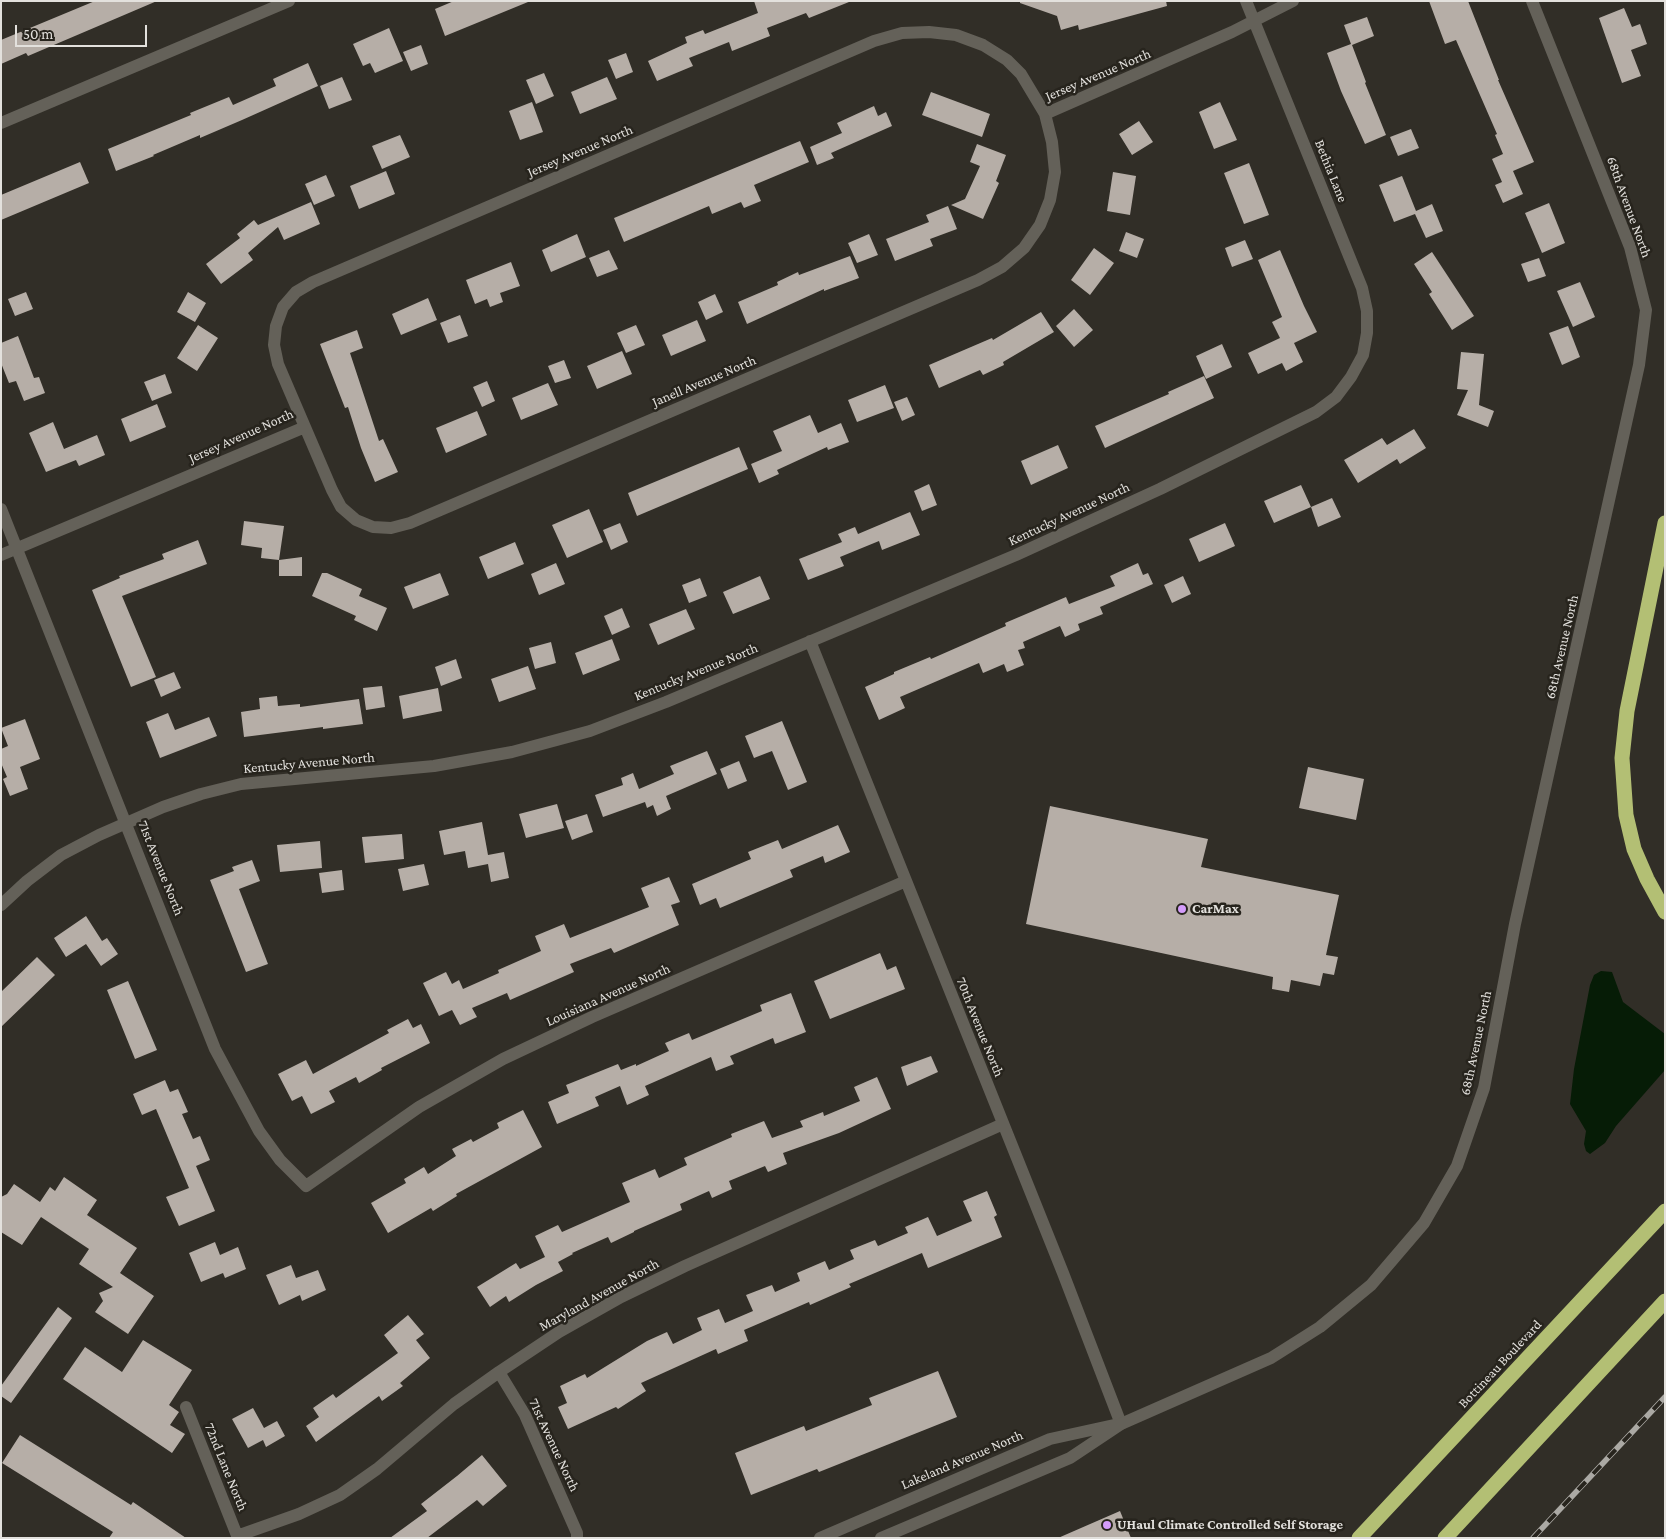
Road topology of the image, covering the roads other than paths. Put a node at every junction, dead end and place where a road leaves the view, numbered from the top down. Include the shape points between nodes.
1 (289, 1) edge
2 (1246, 1) edge
3 (1294, 1) edge
4 (1532, 1) edge
5 (1254, 20) junction
6 (1045, 114) junction
7 (1, 123) edge
8 (1363, 355) joint
9 (305, 427) junction
10 (1, 509) edge
11 (1665, 523) edge
12 (17, 548) junction
13 (1, 554) edge
14 (810, 641) junction
15 (126, 823) junction
16 (906, 881) junction
17 (1, 905) edge
18 (1665, 912) edge
19 (1003, 1124) junction
20 (337, 1163) joint
21 (1665, 1210) edge
22 (1371, 1285) joint
23 (1665, 1301) edge
24 (499, 1372) junction
25 (186, 1407) dead end
26 (1121, 1424) junction
27 (580, 1536) edge
28 (237, 1537) edge
29 (820, 1538) edge
30 (881, 1538) edge
31 (1359, 1538) edge
32 (1445, 1538) edge

1 - 7 street
2 - 5 street, Bethia Lane
3 - 5 street, Jersey Avenue North
4 - 22 street, 68th Avenue North via 1630,247 1646,310 1644,329 1639,365 1515,924 1484,1088 1456,1166 1424,1223
5 - 6 street, Jersey Avenue North
5 - 8 street, Bethia Lane via 1362,288 1367,333
6 - 9 street, Janell Avenue North via 1055,172 1050,200 1040,225 1024,248 1002,267 420,520 392,528 373,527 356,520 341,507
6 - 9 street, Jersey Avenue North via 1021,74 1007,60 983,45 956,35 929,32 902,33 874,41 296,292 283,307 274,345 278,364
8 - 14 street, Kentucky Avenue North via 1336,397 1316,412 1016,556
9 - 12 street, Jersey Avenue North
10 - 12 street, 71st Avenue North
11 - 18 highway via 1627,711 1622,758 1626,816 1634,849
12 - 13 street, Jersey Avenue North
12 - 15 street, 71st Avenue North
14 - 15 street, Kentucky Avenue North via 598,728 521,750 434,766 241,784 201,794
14 - 16 street, 70th Avenue North
15 - 17 street, Kentucky Avenue North via 61,855
15 - 20 street, 71st Avenue North via 216,1049 258,1131 306,1186
16 - 19 street, 70th Avenue North
16 - 20 street, Louisiana Avenue North via 592,1017 503,1060 419,1108
19 - 24 street, Maryland Avenue North via 621,1297 559,1332
19 - 26 street, 70th Avenue North
21 - 31 highway, Bottineau Boulevard
22 - 26 street, Lakeland Avenue North via 1320,1327 1271,1358
23 - 32 highway
24 - 27 street, 71st Avenue North via 525,1415
24 - 28 street, Maryland Avenue North via 454,1404 377,1469 340,1494 299,1514
25 - 28 street, 72nd Lane North
26 - 29 street, Lakeland Avenue North via 1050,1439
26 - 30 street, Lakeland Avenue North via 1070,1458

